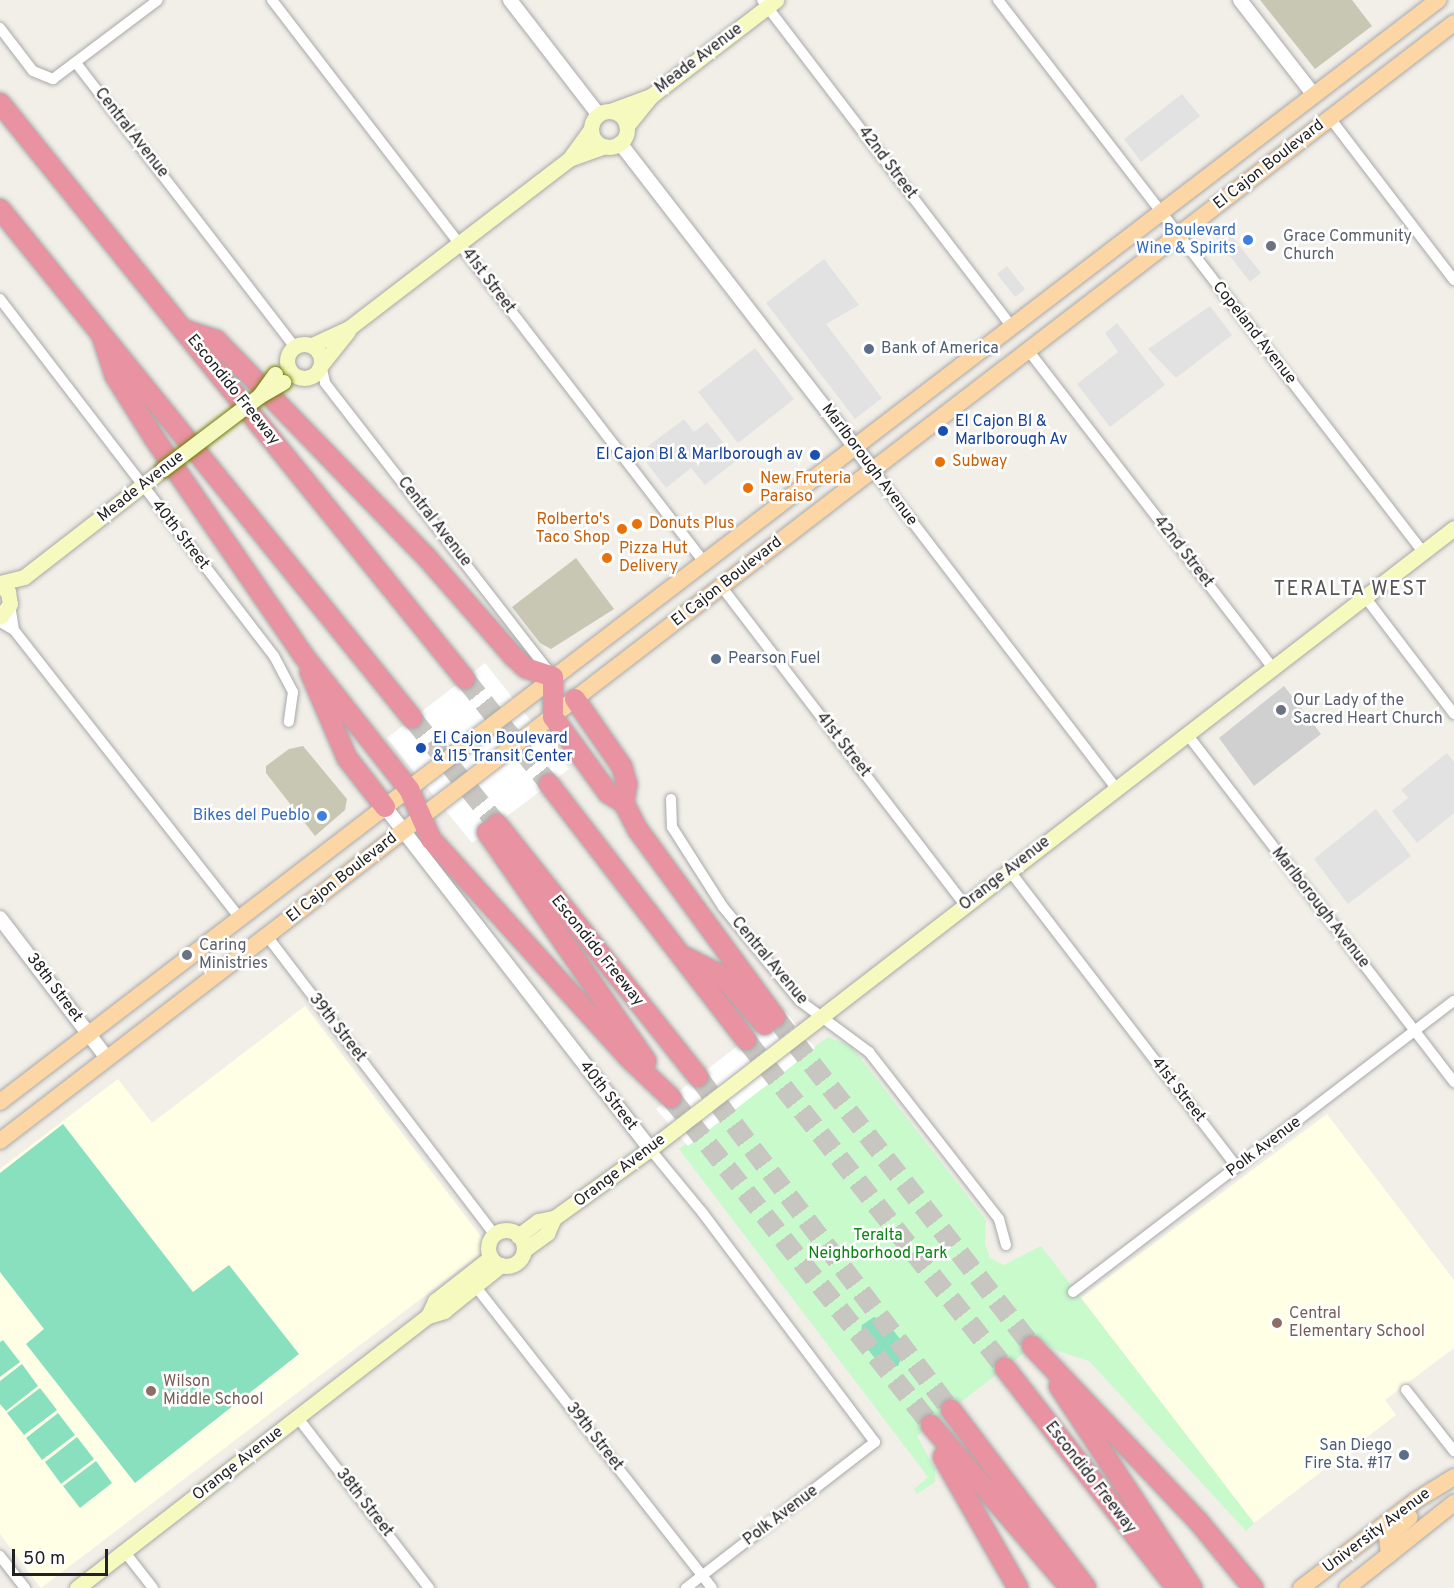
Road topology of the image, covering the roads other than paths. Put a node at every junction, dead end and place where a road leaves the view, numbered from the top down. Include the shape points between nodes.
1 (158, 0) edge
2 (272, 0) edge
3 (510, 0) edge
4 (998, 0) edge
5 (1240, 0) edge
6 (1438, 0) edge
7 (768, 2) edge
8 (1454, 23) edge
9 (0, 28) edge
10 (76, 63) junction
11 (1314, 95) junction
12 (651, 96) junction
13 (0, 103) edge
14 (604, 112) junction
15 (1330, 118) junction
16 (627, 126) junction
17 (591, 129) junction
18 (620, 143) junction
19 (604, 146) junction
20 (569, 159) junction
21 (0, 209) edge
22 (1161, 212) junction
23 (1178, 234) junction
24 (459, 243) junction
25 (1454, 280) edge
26 (0, 299) edge
27 (1012, 327) junction
28 (349, 328) junction
29 (185, 330) junction
30 (102, 336) junction
31 (312, 345) junction
32 (291, 350) junction
33 (1028, 350) junction
34 (321, 365) junction
35 (279, 378) junction
36 (304, 378) junction
37 (855, 447) junction
38 (872, 469) junction
39 (142, 486) junction
40 (1454, 528) edge
41 (1423, 552) junction
42 (704, 562) junction
43 (24, 577) junction
44 (0, 584) edge
45 (721, 586) junction
46 (1365, 597) junction
47 (10, 604) junction
48 (0, 617) edge
49 (0, 622) edge
50 (14, 630) junction
51 (303, 655) junction
52 (1273, 668) junction
53 (553, 677) junction
54 (465, 679) tunnel mouth
55 (575, 699) junction
56 (1454, 714) edge
57 (553, 717) junction
58 (412, 718) tunnel mouth
59 (289, 722) dead end
60 (1186, 734) junction
61 (549, 784) tunnel mouth
62 (1116, 788) junction
63 (409, 789) junction
64 (671, 799) dead end
65 (624, 803) junction
66 (385, 807) junction
67 (422, 817) junction
68 (403, 831) junction
69 (1009, 870) junction
70 (965, 904) junction
71 (0, 918) edge
72 (240, 918) junction
73 (267, 936) junction
74 (682, 955) junction
75 (1454, 1001) edge
76 (820, 1017) junction
77 (1414, 1031) junction
78 (89, 1034) junction
79 (746, 1040) tunnel mouth
80 (107, 1058) junction
81 (698, 1077) tunnel mouth
82 (1454, 1083) edge
83 (0, 1102) edge
84 (0, 1141) edge
85 (650, 1149) junction
86 (1237, 1167) junction
87 (495, 1235) junction
88 (521, 1243) junction
89 (1006, 1245) dead end
90 (496, 1261) junction
91 (476, 1287) junction
92 (1073, 1292) dead end
93 (428, 1316) junction
94 (1005, 1368) tunnel mouth
95 (1406, 1390) dead end
96 (951, 1410) tunnel mouth
97 (298, 1418) junction
98 (875, 1442) joint
99 (1454, 1451) edge
100 (1454, 1477) edge
101 (1414, 1502) junction
102 (1454, 1503) edge
103 (124, 1551) junction
104 (1001, 1554) junction
105 (1389, 1555) junction
106 (0, 1556) edge
107 (702, 1575) junction
108 (25, 1588) edge
109 (77, 1588) edge
110 (153, 1588) edge
111 (429, 1588) edge
112 (686, 1588) edge
113 (712, 1588) edge
114 (1018, 1588) edge
115 (1025, 1588) edge
116 (1070, 1588) edge
117 (1086, 1588) edge
118 (1176, 1588) edge
119 (1192, 1588) edge
120 (1253, 1588) edge
121 (1301, 1588) edge
122 (1347, 1588) edge

1 - 10 street
2 - 24 street, 41st Street
3 - 14 street
4 - 22 street, Copeland Avenue
5 - 11 street
6 - 11 main road, El Cajon Boulevard
7 - 12 main road, Meade Avenue
7 - 27 street, 42nd Street
8 - 15 main road, El Cajon Boulevard
9 - 10 street via 39,76 58,77
10 - 32 street, Central Avenue
11 - 22 main road, El Cajon Boulevard
12 - 14 main road, Meade Avenue
12 - 16 main road, Meade Avenue
13 - 29 highway, Escondido Freeway
14 - 16 main road via 620,114
14 - 17 main road
15 - 23 main road, El Cajon Boulevard
15 - 25 street
16 - 18 main road
17 - 19 main road
17 - 20 main road
18 - 19 main road
18 - 37 street, Marlborough Avenue
19 - 20 main road
20 - 24 main road
21 - 30 highway
22 - 23 street, Copeland Avenue
22 - 27 main road, El Cajon Boulevard
23 - 33 main road, El Cajon Boulevard
23 - 41 street, Copeland Avenue
24 - 28 main road
24 - 42 street, 41st Street
26 - 39 street, 40th Street
27 - 37 main road, El Cajon Boulevard
28 - 31 main road
28 - 34 main road
29 - 53 highway via 216,340 429,560 513,656 526,668
29 - 54 highway, Escondido Freeway
30 - 51 highway via 115,376
30 - 58 highway
31 - 32 main road
31 - 34 main road via 320,353
32 - 35 main road, Meade Avenue
32 - 36 main road via 290,371
33 - 38 main road, El Cajon Boulevard
33 - 52 street, 42nd Street
34 - 36 main road via 315,374
34 - 53 street, Central Avenue via 325,383
35 - 36 main road
35 - 39 main road, Meade Avenue, bridge
37 - 38 street, Marlborough Avenue
37 - 42 main road, El Cajon Boulevard
38 - 45 main road, El Cajon Boulevard
38 - 62 street, Marlborough Avenue
39 - 43 main road, Meade Avenue
39 - 59 street, 40th Street via 286,674 292,692
40 - 41 main road, Orange Avenue
41 - 46 main road, Orange Avenue
42 - 53 main road, El Cajon Boulevard
43 - 44 main road, Meade Avenue
43 - 47 main road, Meade Avenue
44 - 47 main road, Meade Avenue via 8,592
45 - 55 main road, El Cajon Boulevard
45 - 70 street, 41st Street
46 - 52 main road, Orange Avenue
46 - 56 street
47 - 48 main road, Meade Avenue
47 - 50 street
49 - 50 street
50 - 72 street
51 - 63 highway
51 - 66 highway via 347,758
52 - 60 main road, Orange Avenue
53 - 57 highway
53 - 63 main road, El Cajon Boulevard
55 - 57 main road, El Cajon Boulevard
55 - 65 highway via 622,767 627,784
57 - 65 highway via 608,793
57 - 67 main road, El Cajon Boulevard
60 - 62 main road, Orange Avenue
60 - 77 street, Marlborough Avenue
61 - 74 highway
62 - 69 main road, Orange Avenue
63 - 66 main road, El Cajon Boulevard
63 - 67 highway
64 - 76 street, Central Avenue via 672,827 723,907 800,1002
65 - 74 highway via 638,830 770,1021 722,975
66 - 68 street, 40th Street
66 - 72 main road, El Cajon Boulevard
67 - 68 main road, El Cajon Boulevard
67 - 81 highway, Escondido Freeway via 431,839 670,1098 492,828
68 - 73 main road, El Cajon Boulevard
68 - 85 street, 40th Street
69 - 70 main road, Orange Avenue
69 - 86 street, 41st Street
70 - 76 main road, Orange Avenue
71 - 78 street, 38th Street
72 - 78 main road, El Cajon Boulevard
73 - 80 main road, El Cajon Boulevard
73 - 87 street, 39th Street
74 - 79 highway
75 - 77 street, Polk Avenue
76 - 85 main road, Orange Avenue
76 - 89 street, Central Avenue via 869,1052 999,1219
77 - 82 street, Marlborough Avenue
77 - 86 street, Polk Avenue
78 - 80 street, 38th Street
78 - 83 main road, El Cajon Boulevard
80 - 84 main road, El Cajon Boulevard
85 - 88 main road, Orange Avenue via 554,1218 547,1233
85 - 98 street, 40th Street
86 - 92 street, Polk Avenue
87 - 88 main road via 509,1231
87 - 90 main road via 489,1247
88 - 90 main road via 513,1265
90 - 91 main road, Orange Avenue
90 - 93 main road, Orange Avenue via 435,1301
91 - 93 main road, Orange Avenue via 444,1311
91 - 107 street, 39th Street
93 - 97 main road, Orange Avenue
94 - 118 highway, Escondido Freeway
95 - 99 street
96 - 117 highway
97 - 103 main road, Orange Avenue
97 - 111 street, 38th Street
98 - 107 street, Polk Avenue
100 - 101 main road, University Avenue
101 - 105 main road via 1409,1520 1385,1542
101 - 121 main road, University Avenue
102 - 105 main road, University Avenue
103 - 109 main road, Orange Avenue
103 - 110 street
104 - 114 highway
104 - 115 highway
104 - 116 highway via 929,1427
105 - 122 main road, University Avenue
106 - 108 street
107 - 112 street, Polk Avenue
107 - 113 street, 39th Street
119 - 120 highway via 1032,1347 1198,1521

